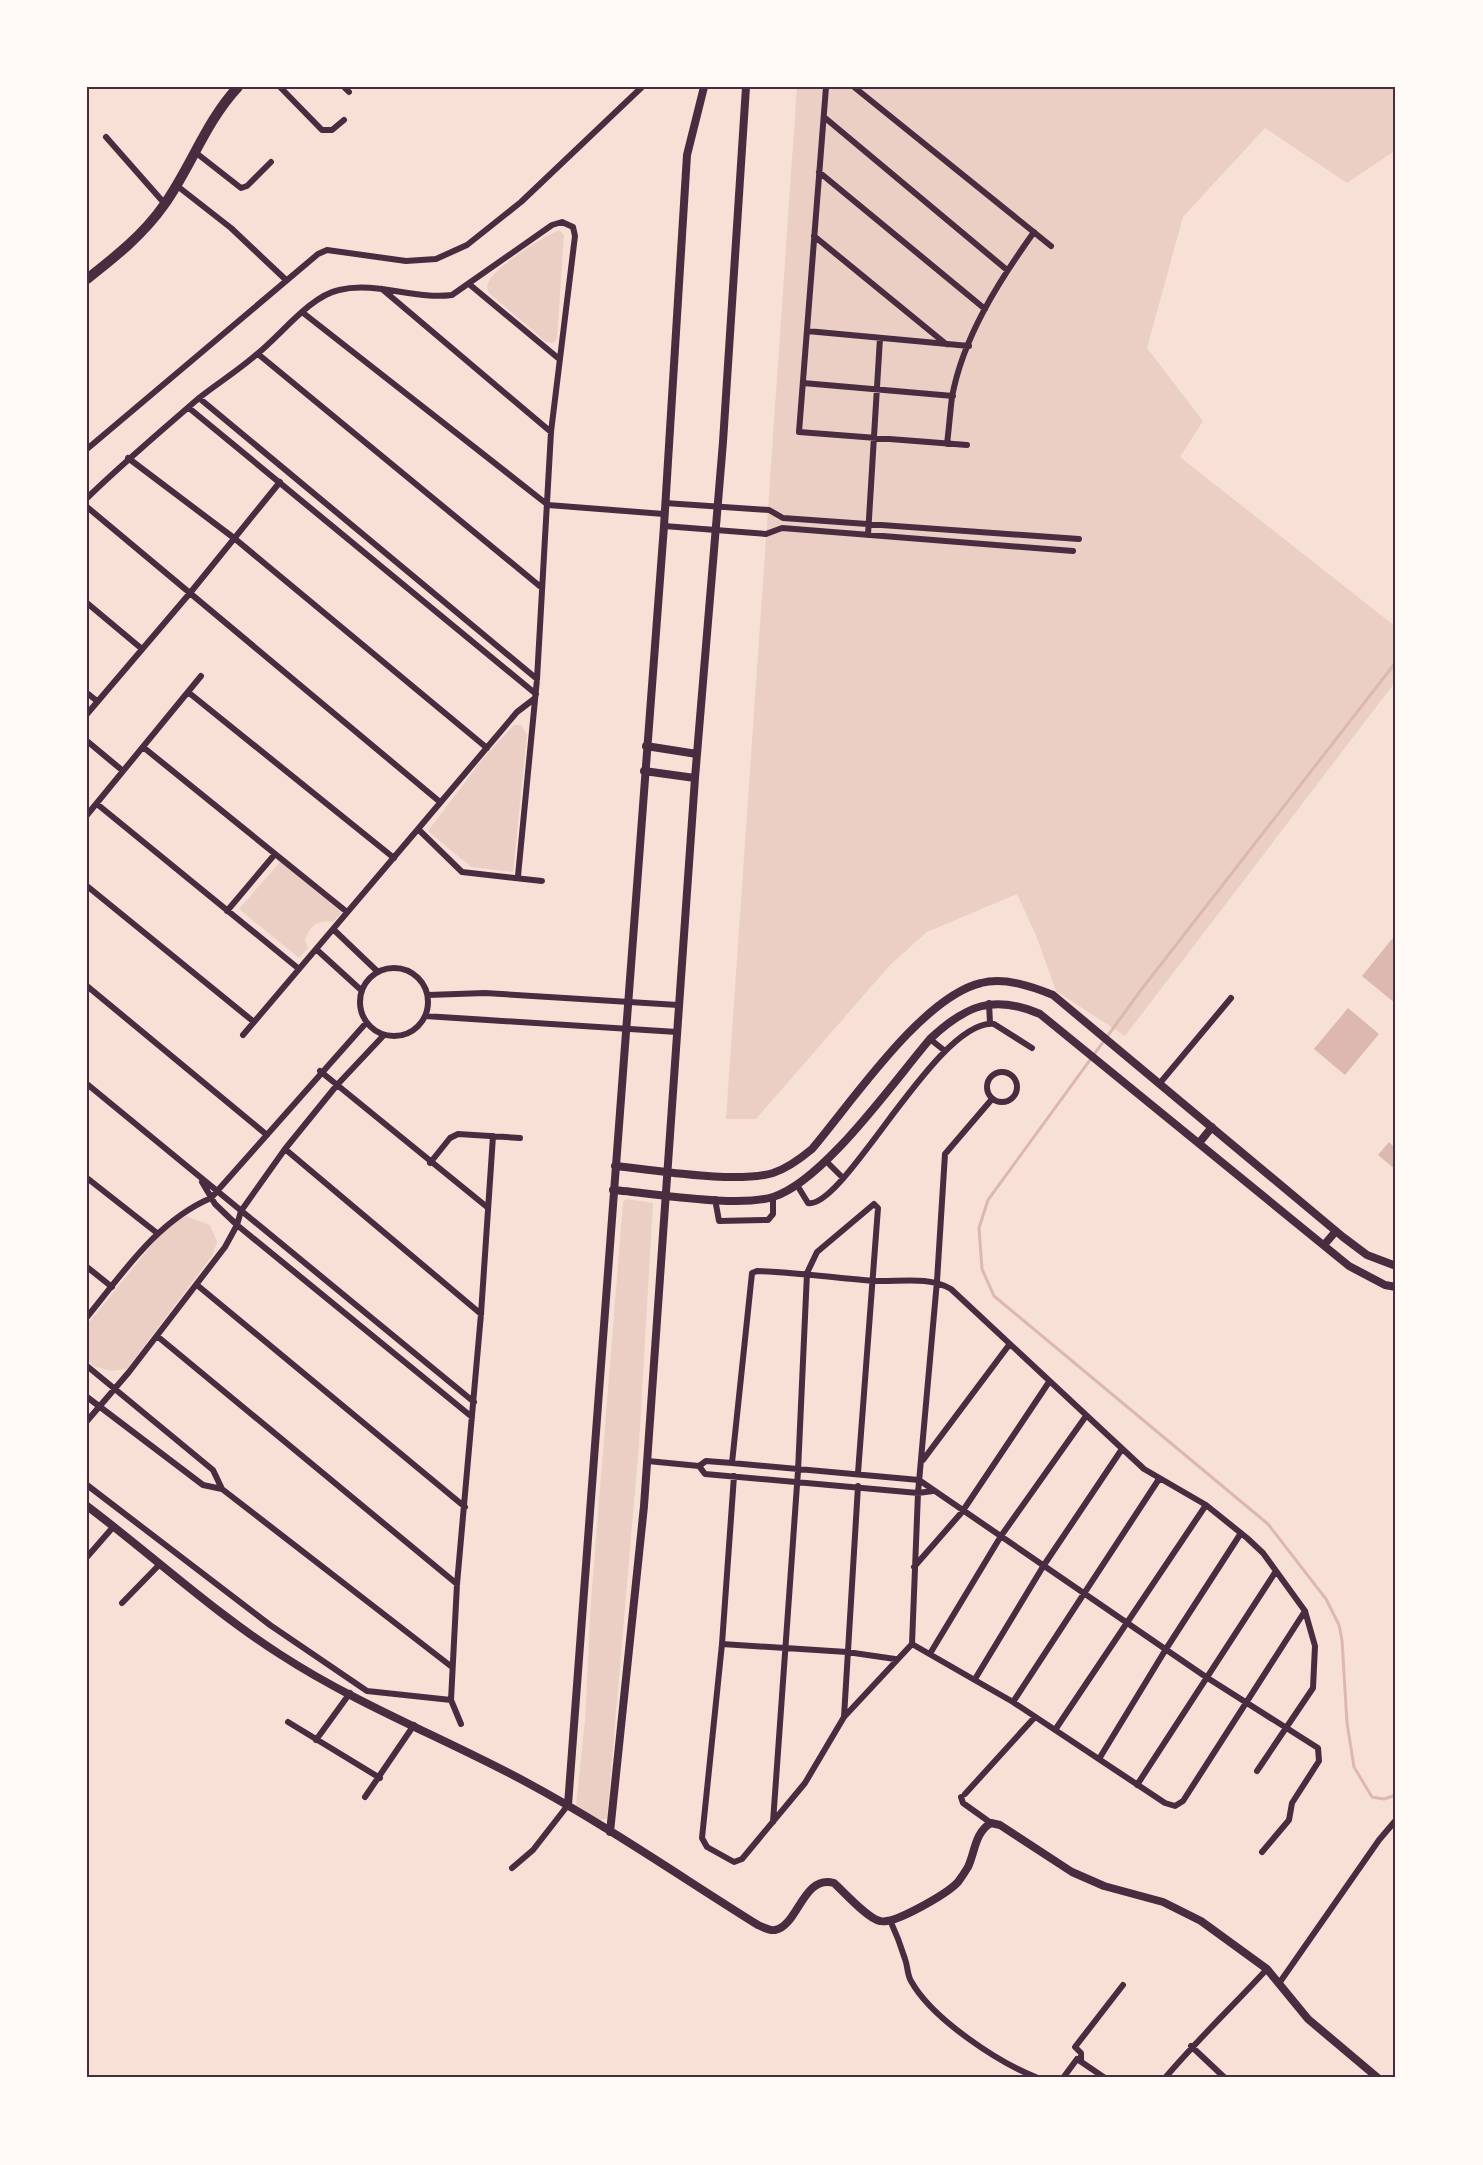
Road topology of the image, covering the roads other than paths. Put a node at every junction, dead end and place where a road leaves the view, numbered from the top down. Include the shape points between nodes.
1 (238, 87) edge
2 (280, 87) edge
3 (642, 87) edge
4 (704, 87) edge
5 (746, 87) edge
6 (826, 87) edge
7 (854, 87) edge
8 (824, 117) junction
9 (344, 120) dead end
10 (106, 137) dead end
11 (195, 152) junction
12 (271, 162) dead end
13 (819, 172) junction
14 (176, 185) junction
15 (165, 204) junction
16 (1034, 232) junction
17 (814, 236) junction
18 (1051, 246) dead end
19 (1007, 270) junction
20 (87, 279) edge
21 (285, 279) junction
22 (470, 284) junction
23 (382, 290) junction
24 (985, 309) junction
25 (302, 312) junction
26 (807, 331) junction
27 (880, 338) junction
28 (946, 344) junction
29 (969, 346) junction
30 (258, 354) junction
31 (558, 358) junction
32 (803, 383) junction
33 (877, 389) junction
34 (953, 396) junction
35 (200, 398) junction
36 (189, 408) junction
37 (551, 432) junction
38 (874, 438) junction
39 (947, 444) junction
40 (967, 445) dead end
41 (87, 449) edge
42 (128, 458) junction
43 (280, 482) junction
44 (87, 498) edge
45 (665, 502) junction
46 (548, 505) junction
47 (718, 506) junction
48 (87, 507) edge
49 (664, 514) junction
50 (783, 518) junction
51 (868, 524) junction
52 (664, 526) junction
53 (782, 528) junction
54 (716, 530) junction
55 (868, 535) junction
56 (234, 538) junction
57 (1080, 539) dead end
58 (1072, 551) dead end
59 (542, 588) junction
60 (190, 593) junction
61 (87, 603) edge
62 (142, 649) junction
63 (201, 676) dead end
64 (537, 679) junction
65 (188, 692) junction
66 (87, 693) edge
67 (535, 696) junction
68 (97, 701) junction
69 (87, 714) edge
70 (87, 741) edge
71 (646, 746) junction
72 (143, 747) junction
73 (487, 748) junction
74 (697, 754) junction
75 (123, 771) junction
76 (644, 771) junction
77 (695, 778) junction
78 (440, 802) junction
79 (96, 804) junction
80 (87, 815) edge
81 (418, 829) junction
82 (275, 854) junction
83 (394, 858) junction
84 (518, 876) junction
85 (542, 881) dead end
86 (87, 886) edge
87 (227, 911) junction
88 (347, 912) junction
89 (333, 929) junction
90 (316, 949) junction
91 (299, 969) junction
92 (377, 971) junction
93 (87, 986) edge
94 (361, 990) junction
95 (428, 995) junction
96 (1231, 998) dead end
97 (626, 1002) junction
98 (989, 1003) junction
99 (678, 1005) junction
100 (425, 1016) junction
101 (254, 1022) junction
102 (366, 1023) junction
103 (990, 1023) junction
104 (624, 1027) junction
105 (677, 1032) junction
106 (243, 1035) dead end
107 (384, 1035) junction
108 (930, 1039) junction
109 (1032, 1048) dead end
110 (945, 1051) junction
111 (320, 1071) junction
112 (1160, 1083) junction
113 (87, 1084) edge
114 (337, 1085) junction
115 (992, 1099) junction
116 (1212, 1127) junction
117 (267, 1135) junction
118 (493, 1137) junction
119 (520, 1138) dead end
120 (1199, 1143) junction
121 (285, 1149) junction
122 (826, 1162) junction
123 (430, 1163) junction
124 (615, 1166) junction
125 (668, 1171) junction
126 (87, 1178) edge
127 (843, 1178) junction
128 (202, 1181) junction
129 (797, 1185) junction
130 (218, 1190) junction
131 (613, 1190) junction
132 (665, 1194) junction
133 (773, 1197) junction
134 (211, 1198) junction
135 (715, 1200) junction
136 (487, 1207) junction
137 (241, 1211) junction
138 (237, 1225) junction
139 (1336, 1231) junction
140 (157, 1233) junction
141 (1324, 1245) junction
142 (87, 1266) edge
143 (1396, 1266) edge
144 (807, 1272) junction
145 (874, 1281) junction
146 (937, 1281) junction
147 (197, 1285) junction
148 (112, 1287) junction
149 (1396, 1287) edge
150 (481, 1314) junction
151 (87, 1317) edge
152 (157, 1336) junction
153 (1009, 1345) junction
154 (87, 1366) edge
155 (1049, 1382) junction
156 (114, 1389) junction
157 (87, 1396) edge
158 (474, 1402) junction
159 (100, 1407) junction
160 (1086, 1416) junction
161 (472, 1417) junction
162 (87, 1421) edge
163 (1122, 1449) junction
164 (648, 1461) junction
165 (922, 1461) junction
166 (732, 1463) junction
167 (699, 1466) junction
168 (798, 1471) junction
169 (858, 1473) junction
170 (734, 1476) junction
171 (1159, 1479) junction
172 (919, 1480) junction
173 (796, 1483) junction
174 (87, 1485) edge
175 (858, 1486) junction
176 (222, 1489) junction
177 (933, 1491) junction
178 (918, 1492) junction
179 (1206, 1505) junction
180 (87, 1506) edge
181 (465, 1507) junction
182 (962, 1512) junction
183 (114, 1527) junction
184 (1241, 1533) junction
185 (1001, 1536) junction
186 (87, 1557) edge
187 (159, 1565) junction
188 (1044, 1565) junction
189 (914, 1568) junction
190 (1276, 1571) junction
191 (457, 1584) junction
192 (1084, 1595) junction
193 (122, 1603) dead end
194 (1305, 1611) junction
195 (1126, 1623) junction
196 (722, 1644) junction
197 (912, 1644) junction
198 (1166, 1649) junction
199 (786, 1650) junction
200 (848, 1652) junction
201 (931, 1652) junction
202 (896, 1659) junction
203 (452, 1667) junction
204 (1206, 1677) junction
205 (975, 1679) junction
206 (350, 1693) junction
207 (451, 1700) junction
208 (1013, 1702) junction
209 (1245, 1702) junction
210 (844, 1717) junction
211 (1034, 1718) junction
212 (288, 1722) dead end
213 (461, 1724) dead end
214 (414, 1725) junction
215 (1055, 1730) junction
216 (1286, 1730) junction
217 (316, 1740) junction
218 (1099, 1759) junction
219 (1257, 1771) dead end
220 (380, 1778) junction
221 (1137, 1785) junction
222 (364, 1797) dead end
223 (568, 1805) junction
224 (1396, 1820) edge
225 (773, 1822) junction
226 (991, 1823) junction
227 (610, 1832) junction
228 (1262, 1852) dead end
229 (512, 1868) dead end
230 (890, 1920) junction
231 (1267, 1969) junction
232 (1280, 1982) junction
233 (1124, 1985) dead end
234 (1191, 2046) junction
235 (1080, 2061) junction
236 (1168, 2077) edge
237 (1038, 2078) edge
238 (1063, 2078) edge
239 (1105, 2078) edge
240 (1225, 2078) edge
241 (1378, 2078) edge

1 - 11 main road via 222,104
2 - 9 street via 322,130 332,130
3 - 21 street via 521,202 467,245 436,259 406,261 327,250
4 - 45 street via 687,154
5 - 47 street
6 - 8 street
7 - 16 street
8 - 13 street
8 - 19 street
10 - 15 street
11 - 12 street via 241,188
11 - 14 main road
13 - 17 street
13 - 24 street
14 - 15 main road
14 - 21 street via 231,228
15 - 20 main road via 149,225
16 - 18 street
16 - 19 street
17 - 26 street
17 - 28 street
19 - 24 street
21 - 41 street
22 - 23 street via 452,295 438,297
22 - 31 street
22 - 31 street via 552,225 561,222 573,227 575,236
23 - 25 street via 330,292
23 - 37 street
24 - 29 street
25 - 30 street
25 - 46 street
26 - 27 street
26 - 32 street
27 - 28 street
27 - 33 street
28 - 29 street
29 - 34 street
30 - 35 street
30 - 59 street
31 - 37 street
32 - 33 street
32 - 38 street via 799,432
33 - 34 street
33 - 38 street
34 - 39 street
35 - 36 street
35 - 64 street
36 - 42 street
36 - 43 street
37 - 46 street
38 - 39 street
38 - 51 street
39 - 40 street
42 - 44 street
42 - 56 street
43 - 56 street
43 - 67 street
45 - 47 street
45 - 49 street
46 - 49 street
46 - 59 street
47 - 50 street via 769,510
47 - 54 street
48 - 60 street
49 - 52 street
50 - 51 street
50 - 53 street
51 - 55 street
51 - 57 street
52 - 54 street
52 - 71 street
53 - 54 street via 766,534
53 - 55 street
54 - 74 street
55 - 58 street
56 - 60 street
56 - 73 street
59 - 64 street
60 - 62 street
60 - 78 street
61 - 62 street
62 - 68 street
63 - 65 street
64 - 67 street
65 - 72 street
65 - 83 street
66 - 68 street
67 - 73 street
67 - 84 street
68 - 69 street
70 - 75 street
71 - 74 street
71 - 76 street
72 - 75 street
72 - 82 street
73 - 78 street
74 - 77 street
75 - 79 street
76 - 77 street
76 - 97 street
77 - 99 street
78 - 81 street
79 - 80 street
79 - 87 street
81 - 83 street
81 - 84 street via 462,872
82 - 87 street
82 - 88 street
83 - 88 street
84 - 85 street
86 - 101 street
87 - 91 street
88 - 89 street
89 - 90 street
89 - 92 street
90 - 91 street
90 - 94 street
91 - 101 street
92 - 94 street
92 - 95 street via 402,968 423,983
93 - 117 street
94 - 102 street via 361,1012
95 - 97 street via 485,993
95 - 100 street
96 - 112 street
97 - 99 street
97 - 104 street
98 - 103 street
98 - 108 street via 949,1021
98 - 120 street via 1025,1007 1040,1014
99 - 105 street
100 - 104 street
100 - 107 street via 408,1033
101 - 106 street
102 - 107 street
102 - 111 street
103 - 109 street
103 - 110 street via 967,1031
104 - 105 street
104 - 124 street
105 - 125 street
107 - 114 street
108 - 110 street
108 - 122 street
110 - 127 street
111 - 114 street
111 - 117 street
112 - 116 street
112 - 125 street via 1053,995 1015,983 982,982 951,995 920,1019 796,1163 746,1178
113 - 128 street
114 - 121 street
114 - 123 street
115 - 115 street via 987,1088 991,1077 1002,1072 1012,1076 1017,1085 1014,1097 1004,1103
115 - 146 street via 945,1154
116 - 120 street
116 - 139 street
117 - 130 street
118 - 119 street
118 - 123 street via 459,1134 450,1138
118 - 136 street
120 - 141 street
121 - 137 street
121 - 150 street
122 - 127 street
122 - 129 street
123 - 136 street
124 - 125 street
124 - 131 street
125 - 132 street
126 - 140 street
127 - 129 street via 813,1204 808,1203
128 - 130 street
128 - 134 street
129 - 133 street
130 - 134 street
130 - 137 street
131 - 132 street
131 - 223 street
132 - 135 street
132 - 164 street
133 - 135 street
133 - 135 street via 773,1214 768,1220 719,1221
134 - 138 street
134 - 140 street via 189,1207
136 - 150 street
137 - 138 street
137 - 158 street
138 - 147 street
138 - 161 street
139 - 141 street
139 - 143 street via 1367,1255
140 - 148 street
141 - 149 street via 1349,1266
142 - 148 street
144 - 145 street
144 - 145 street via 817,1252 876,1204
144 - 166 street via 757,1270 751,1275
144 - 168 street
145 - 146 street
145 - 169 street
146 - 153 street via 951,1289
146 - 165 street
147 - 152 street
147 - 181 street
148 - 151 street
150 - 158 street
152 - 156 street
152 - 191 street
153 - 155 street
153 - 165 street
154 - 156 street
155 - 160 street
155 - 182 street
156 - 159 street
156 - 176 street via 213,1470
157 - 159 street
158 - 161 street
159 - 162 street
159 - 176 street via 203,1485
160 - 163 street
160 - 185 street
161 - 181 street
163 - 171 street
163 - 188 street
164 - 167 street
164 - 227 street
165 - 172 street
166 - 167 street via 706,1461
166 - 168 street
167 - 170 street via 705,1474
168 - 169 street
168 - 173 street
169 - 172 street
170 - 173 street
170 - 196 street
171 - 179 street
171 - 192 street
172 - 177 street
172 - 178 street
173 - 175 street
173 - 199 street
174 - 207 street via 270,1625 367,1691
175 - 178 street
175 - 200 street
176 - 203 street
177 - 178 street
177 - 182 street
178 - 189 street
179 - 184 street
179 - 195 street
180 - 183 street
181 - 191 street
182 - 185 street
182 - 189 street
183 - 186 street
183 - 187 street
184 - 190 street
184 - 198 street
185 - 188 street
185 - 201 street
187 - 193 street
187 - 206 street via 280,1655
188 - 192 street
188 - 205 street
189 - 197 street
190 - 194 street
190 - 204 street
191 - 203 street
192 - 195 street
192 - 208 street
194 - 209 street
194 - 216 street via 1315,1646 1315,1677 1313,1688
195 - 198 street
195 - 215 street
196 - 199 street
196 - 225 street via 702,1838 707,1847 734,1862 742,1859
197 - 201 street
197 - 202 street
198 - 204 street
198 - 218 street
199 - 200 street
199 - 225 street
200 - 202 street
200 - 210 street
201 - 205 street
202 - 210 street
203 - 207 street
204 - 209 street
204 - 221 street
205 - 208 street
206 - 214 street
206 - 217 street
207 - 213 street
208 - 211 street
209 - 216 street
209 - 221 street via 1183,1801 1175,1806
210 - 225 street via 805,1783
211 - 215 street
211 - 226 street via 963,1796 963,1803
212 - 217 street
214 - 220 street
214 - 223 street
215 - 218 street
216 - 219 street
216 - 228 street via 1318,1748 1320,1758 1292,1803 1289,1820
217 - 220 street
218 - 221 street
220 - 222 street
223 - 227 street
223 - 229 street via 533,1850
224 - 232 street
226 - 230 street via 979,1834 968,1866 958,1881 936,1898
226 - 231 street via 1072,1872 1104,1886 1163,1902 1202,1921
227 - 230 street via 770,1930 783,1927 813,1887 829,1882 875,1919
230 - 237 street via 908,1975 928,2005 1007,2065
231 - 232 street
231 - 234 street
232 - 241 street via 1308,2019
233 - 235 street via 1075,2046 1081,2053
234 - 236 street
234 - 240 street
235 - 238 street via 1077,2059
235 - 239 street

